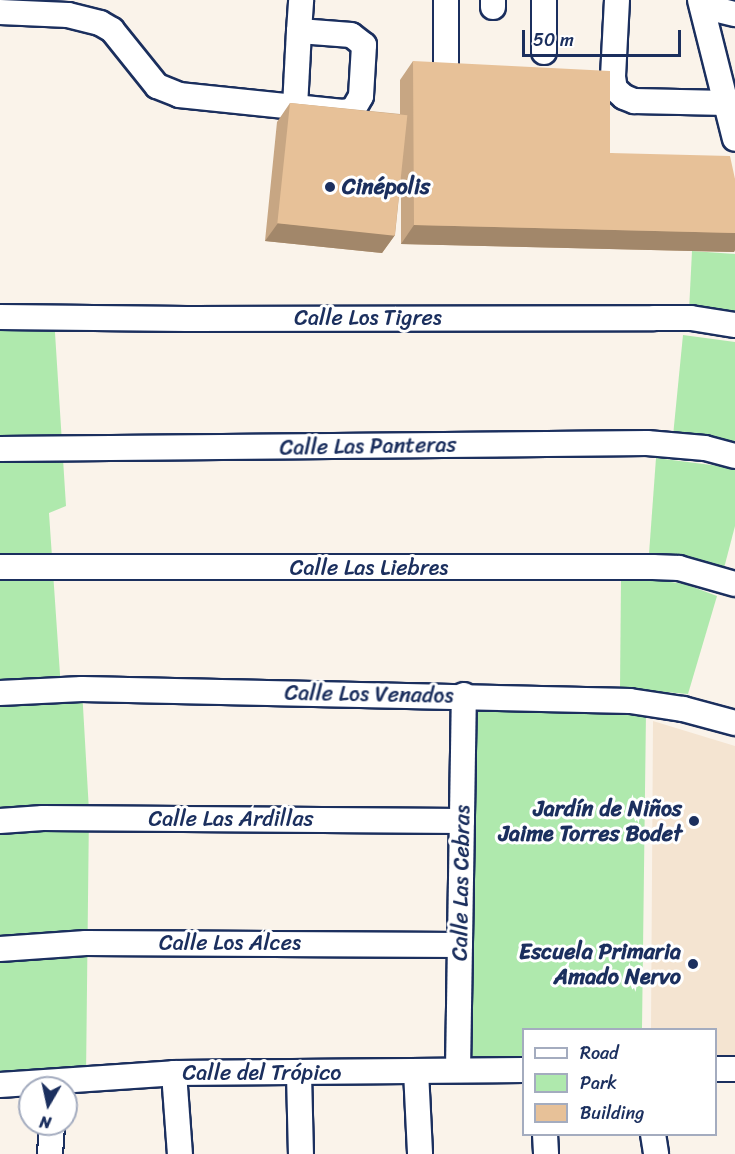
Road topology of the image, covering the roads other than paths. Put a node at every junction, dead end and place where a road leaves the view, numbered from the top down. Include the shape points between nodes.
1 (301, 0) edge
2 (446, 0) edge
3 (544, 0) edge
4 (617, 0) edge
5 (701, 3) edge
6 (0, 12) edge
7 (735, 14) edge
8 (299, 31) junction
9 (544, 52) dead end
10 (446, 63) edge
11 (727, 103) junction
12 (295, 107) junction
13 (735, 139) edge
14 (0, 317) edge
15 (735, 325) edge
16 (0, 449) edge
17 (735, 456) edge
18 (0, 567) edge
19 (735, 584) edge
20 (0, 693) edge
21 (464, 695) junction
22 (735, 723) edge
23 (0, 821) edge
24 (462, 821) junction
25 (460, 945) junction
26 (0, 949) edge
27 (717, 1069) edge
28 (735, 1069) edge
29 (458, 1070) junction
30 (522, 1070) edge
31 (416, 1071) junction
32 (174, 1073) junction
33 (299, 1074) junction
34 (78, 1081) edge
35 (18, 1084) edge
36 (0, 1085) edge
37 (51, 1136) edge
38 (545, 1136) edge
39 (653, 1136) edge
40 (50, 1154) edge
41 (180, 1154) edge
42 (301, 1154) edge
43 (420, 1154) edge
44 (546, 1154) edge
45 (656, 1154) edge

1 - 8 street
2 - 10 street
3 - 9 street
4 - 11 street via 615,89 634,100
5 - 7 street
5 - 11 street
6 - 12 street via 68,15 100,23 112,30 148,77 178,95
8 - 12 street
8 - 12 street via 351,35 364,45 365,54 361,96 353,110
11 - 13 street
14 - 15 street, Calle Los Tigres via 691,318
16 - 17 street, Calle Las Panteras via 647,443 695,447
18 - 19 street, Calle Las Liebres via 653,567 679,568
20 - 21 street, Calle Los Venados via 82,689
21 - 22 street, Calle Los Venados via 630,701 683,709
21 - 24 street, Calle Las Cebras
23 - 24 street, Calle Las Ardillas
24 - 25 street, Calle Las Cebras
25 - 26 street, Calle Los Alces via 86,943
25 - 29 street, Calle Las Cebras
27 - 28 street
29 - 30 street, Calle del Trópico
29 - 31 street, Calle del Trópico
31 - 33 street, Calle del Trópico
31 - 43 street
32 - 33 street, Calle del Trópico
32 - 34 street, Calle del Trópico
32 - 41 street
33 - 42 street
35 - 36 street, Calle del Trópico
37 - 40 street
38 - 44 street
39 - 45 street

